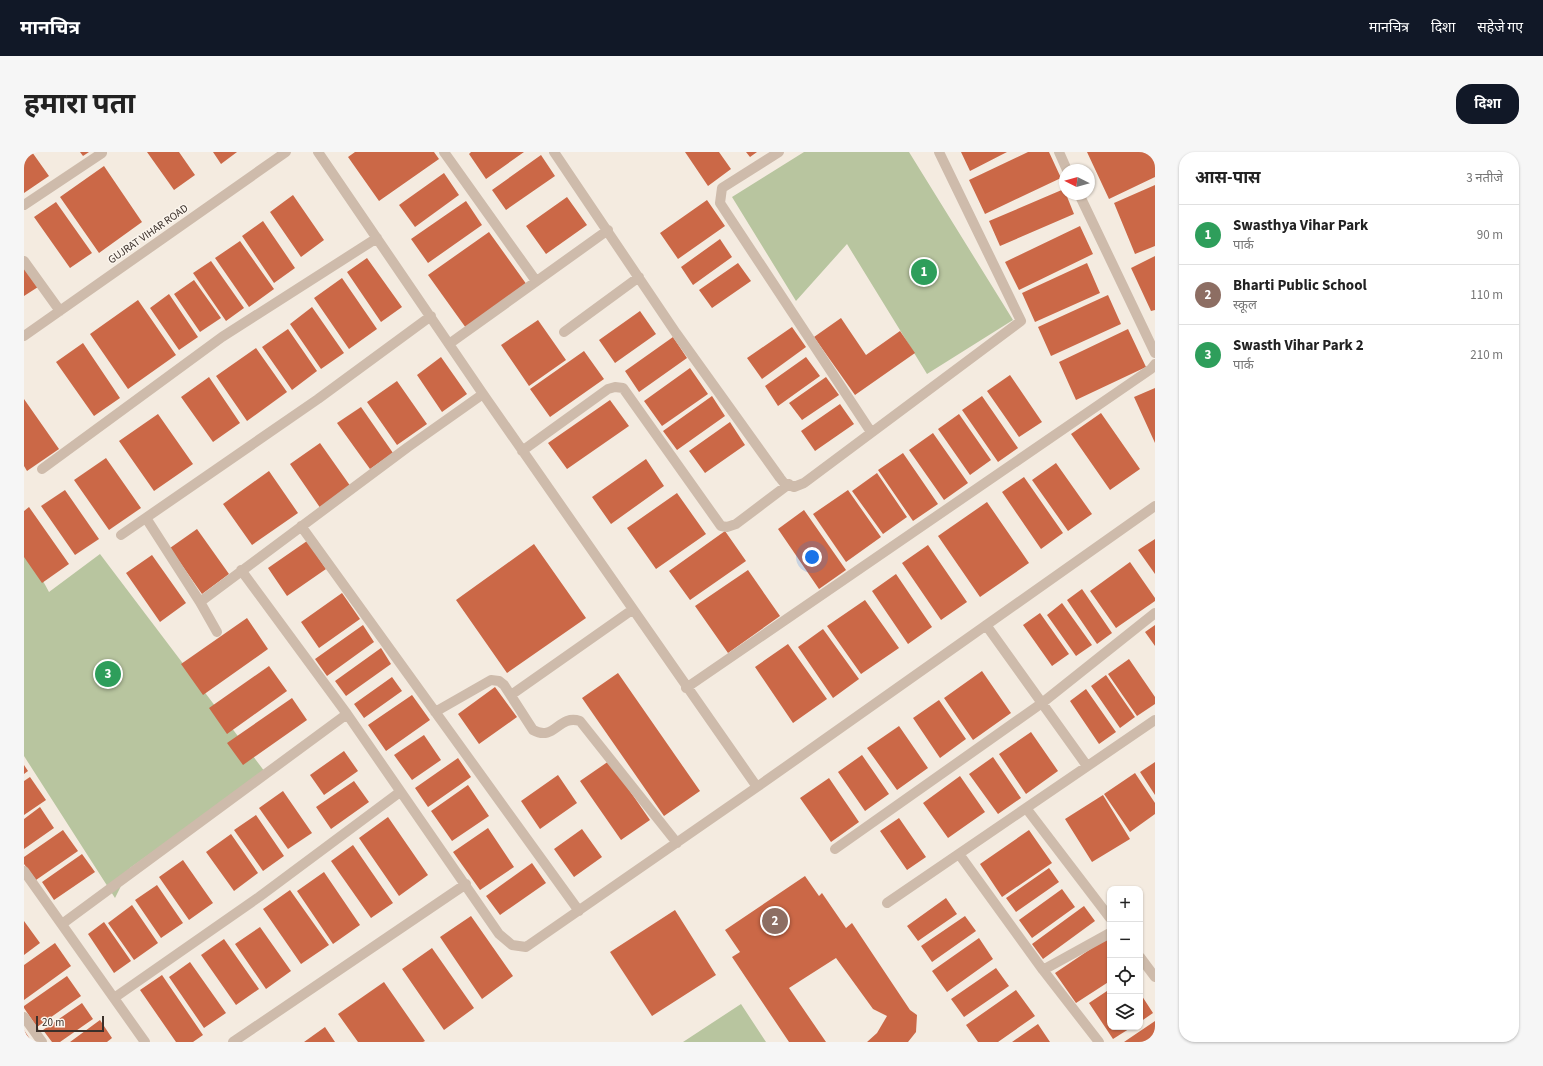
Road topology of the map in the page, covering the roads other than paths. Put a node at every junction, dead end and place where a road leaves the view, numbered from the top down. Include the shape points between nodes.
1 (286, 152) edge
2 (318, 152) edge
3 (444, 152) edge
4 (554, 152) edge
5 (780, 152) edge
6 (939, 152) edge
7 (1059, 152) edge
8 (102, 153) dead end
9 (1064, 164) edge
10 (1082, 200) edge
11 (24, 205) edge
12 (608, 230) junction
13 (377, 238) junction
14 (24, 261) edge
15 (639, 277) junction
16 (536, 281) junction
17 (60, 311) junction
18 (431, 316) junction
19 (564, 332) dead end
20 (24, 336) edge
21 (449, 344) junction
22 (1155, 353) edge
23 (1155, 364) edge
24 (483, 394) junction
25 (871, 432) junction
26 (522, 451) junction
27 (42, 469) dead end
28 (789, 484) junction
29 (1155, 506) edge
30 (146, 518) junction
31 (301, 526) junction
32 (121, 535) dead end
33 (241, 570) junction
34 (200, 602) junction
35 (632, 610) junction
36 (1155, 613) edge
37 (986, 625) junction
38 (217, 632) dead end
39 (686, 688) junction
40 (511, 695) junction
41 (1042, 702) junction
42 (436, 712) junction
43 (347, 714) junction
44 (1155, 720) edge
45 (1087, 766) junction
46 (757, 788) junction
47 (400, 792) junction
48 (1026, 808) junction
49 (677, 843) junction
50 (835, 849) dead end
51 (959, 854) junction
52 (24, 871) edge
53 (466, 884) junction
54 (887, 903) dead end
55 (579, 911) junction
56 (1107, 914) edge
57 (62, 924) junction
58 (1107, 935) edge
59 (1141, 958) edge
60 (1043, 970) junction
61 (1155, 977) edge
62 (114, 998) junction
63 (24, 1017) edge
64 (42, 1042) edge
65 (145, 1042) edge
66 (233, 1042) edge
67 (1099, 1042) edge

1 - 17 street, GUJRAT VIHAR ROAD
2 - 13 street
3 - 16 street
4 - 12 street
5 - 25 street via 722,188 720,203
6 - 25 street via 1021,320
7 - 9 street
8 - 11 street
10 - 22 street
12 - 15 street
12 - 16 street
13 - 18 street
13 - 27 street via 222,338
14 - 17 street
15 - 19 street
15 - 28 street via 776,472 784,483
16 - 21 street
17 - 20 street, GUJRAT VIHAR ROAD
18 - 21 street
18 - 30 street via 318,400
21 - 24 street
23 - 39 street
24 - 26 street
24 - 31 street
25 - 28 street via 804,483 794,487
26 - 28 street via 608,389 615,387 623,388 721,526 736,524
26 - 35 street
29 - 37 street
30 - 32 street
30 - 34 street
31 - 33 street
31 - 42 street
33 - 34 street
33 - 43 street
34 - 38 street
35 - 39 street
35 - 40 street
36 - 41 street
37 - 41 street
37 - 46 street
39 - 46 street
40 - 42 street via 504,684 491,680
40 - 49 street via 533,730 541,734 548,733 568,720 580,721
41 - 45 street
41 - 50 street
42 - 55 street
43 - 47 street
43 - 57 street
44 - 45 street
45 - 48 street
46 - 49 street
47 - 53 street
47 - 62 street via 259,897
48 - 51 street
48 - 56 street
49 - 55 street
51 - 54 street
51 - 60 street
52 - 57 street
53 - 55 street via 499,934 512,945 526,947
53 - 66 street
57 - 62 street
58 - 60 street
59 - 61 street
60 - 67 street
62 - 65 street
63 - 64 street

